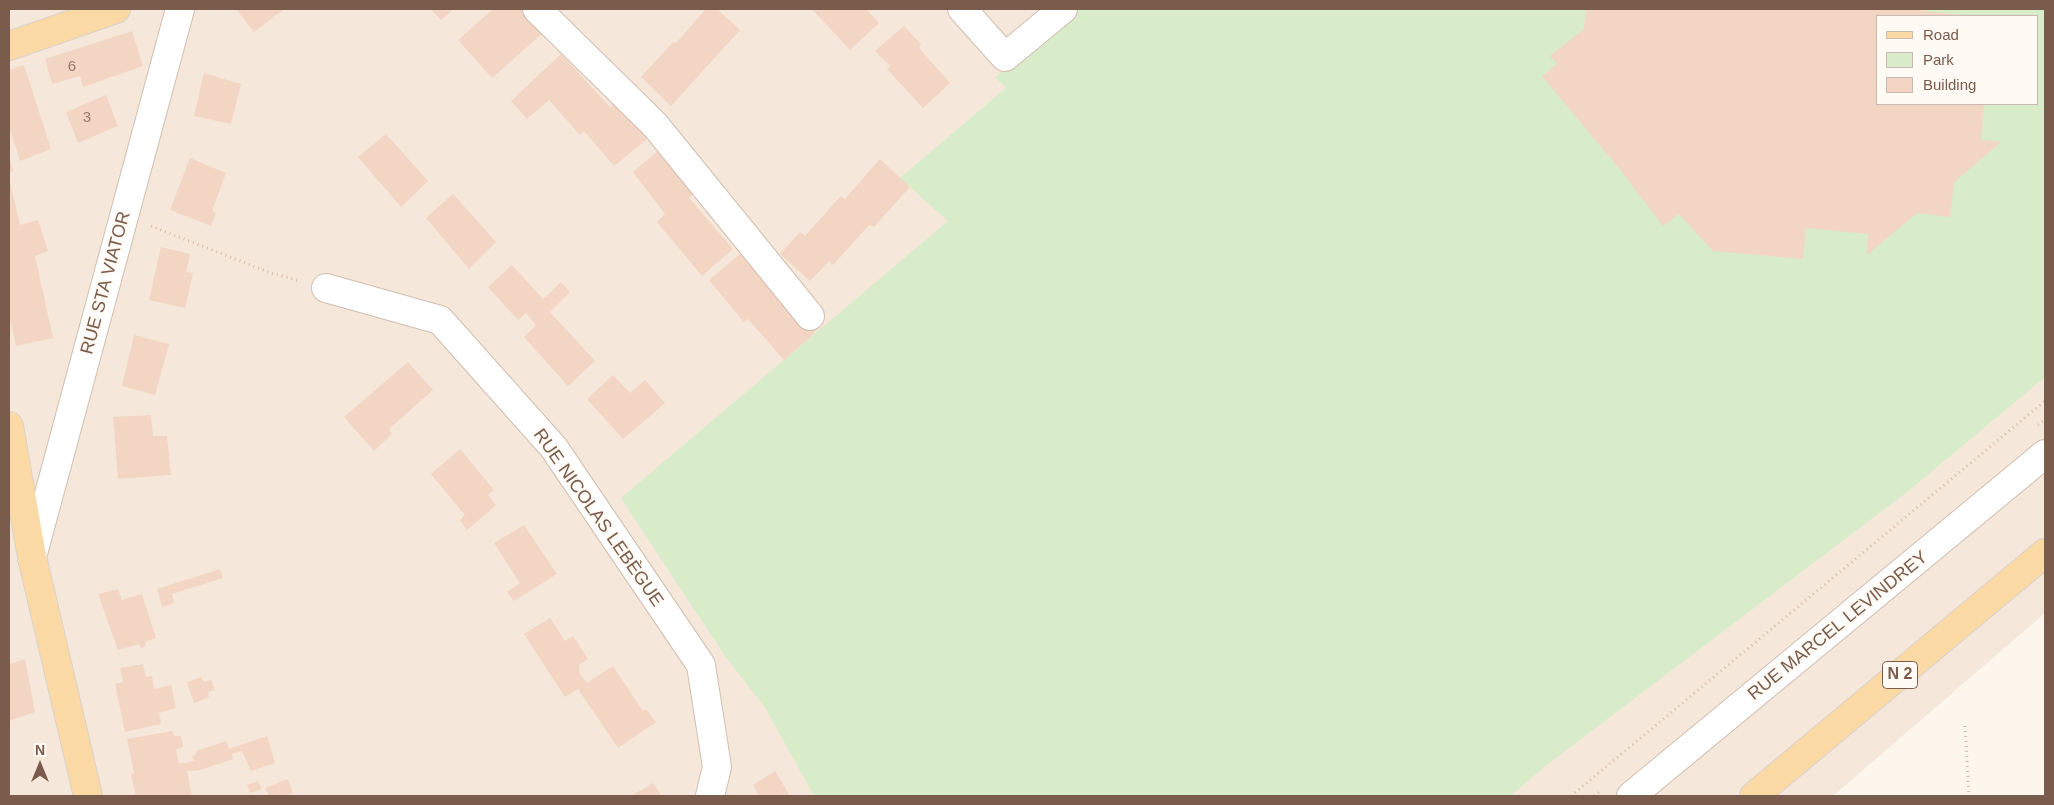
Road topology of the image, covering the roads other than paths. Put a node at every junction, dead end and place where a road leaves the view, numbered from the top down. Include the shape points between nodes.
1 (116, 9) edge
2 (180, 9) edge
3 (537, 9) edge
4 (961, 9) edge
5 (1063, 9) edge
6 (9, 46) edge
7 (326, 288) road end
8 (810, 316) dead end
9 (9, 426) edge
10 (2045, 454) edge
11 (2045, 553) edge
12 (32, 557) junction
13 (88, 796) edge
14 (710, 796) edge
15 (1631, 796) edge
16 (1754, 796) edge

1 - 6 main road
2 - 12 street, RUE STA VIATOR
3 - 8 street via 655,125
4 - 5 street via 1005,57
7 - 14 street, RUE NICOLAS LEBÈGUE via 440,320 554,448 700,666 717,767
9 - 12 main road
10 - 15 street, RUE MARCEL LEVINDREY
11 - 16 main road, N 2
12 - 13 main road

